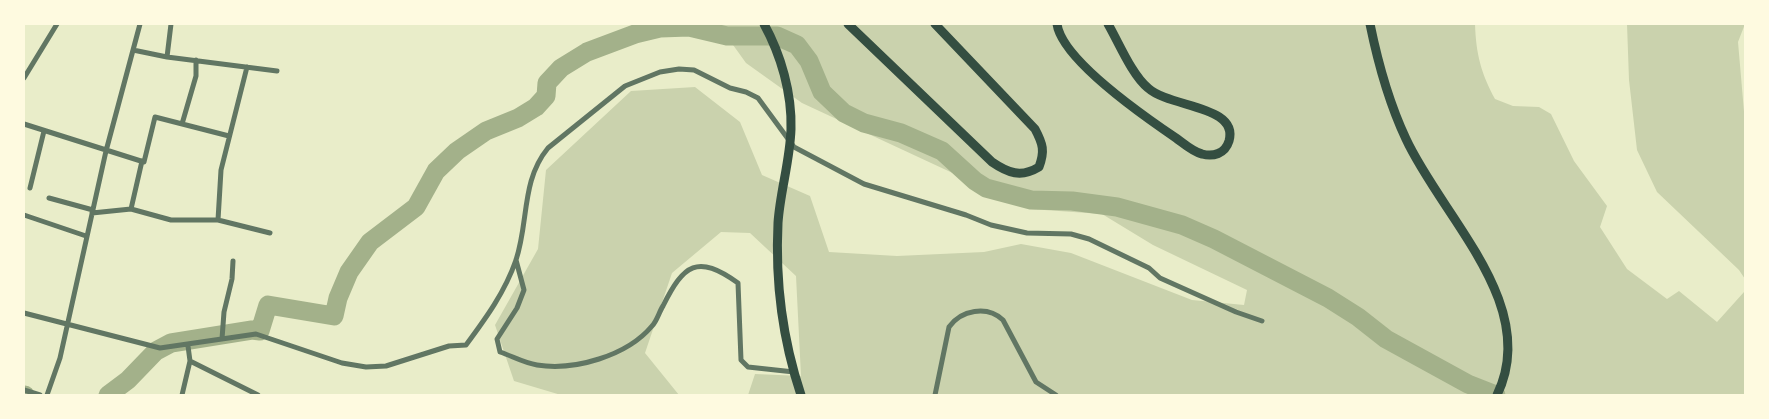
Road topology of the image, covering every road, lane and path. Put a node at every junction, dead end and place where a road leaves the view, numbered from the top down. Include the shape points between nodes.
1 (57, 24) edge
2 (140, 24) edge
3 (172, 24) edge
4 (764, 24) edge
5 (848, 24) edge
6 (934, 24) edge
7 (1057, 24) edge
8 (1108, 24) edge
9 (1370, 24) edge
10 (133, 50) junction
11 (167, 57) junction
12 (196, 60) junction
13 (247, 67) junction
14 (277, 71) dead end
15 (24, 78) edge
16 (24, 124) edge
17 (182, 124) junction
18 (44, 131) junction
19 (229, 136) junction
20 (106, 151) junction
21 (142, 161) junction
22 (30, 188) dead end
23 (49, 198) dead end
24 (131, 209) junction
25 (92, 211) junction
26 (24, 214) edge
27 (218, 220) junction
28 (270, 233) dead end
29 (86, 236) junction
30 (516, 260) junction
31 (233, 261) dead end
32 (24, 313) edge
33 (1262, 321) dead end
34 (68, 326) junction
35 (222, 339) junction
36 (188, 346) junction
37 (190, 361) junction
38 (794, 372) junction
39 (24, 390) edge
40 (40, 395) edge
41 (47, 395) edge
42 (182, 395) edge
43 (258, 395) edge
44 (801, 395) edge
45 (935, 395) edge
46 (1056, 395) edge
47 (1498, 395) edge

1 - 15 street
2 - 10 street
3 - 11 street
4 - 38 main road via 782,67 789,100 791,130 778,221 777,260 781,320
5 - 6 main road via 992,162 1008,172 1019,174 1038,167 1044,155 1043,144 1035,129
7 - 8 main road via 1062,40 1135,110 1200,153 1213,155 1222,152 1231,135 1226,121 1217,113 1166,100 1147,88
9 - 47 main road via 1386,91 1406,139 1425,176 1494,284 1507,322 1509,344 1507,366
10 - 11 street
10 - 20 street
11 - 12 street
12 - 13 street
12 - 17 street via 196,76
13 - 14 street
13 - 19 street
16 - 18 street
17 - 19 street
17 - 21 street via 155,117
18 - 20 street
18 - 22 street
19 - 27 street via 221,170
20 - 21 street
20 - 25 street
21 - 24 street
23 - 25 street
24 - 25 street
24 - 27 street via 171,220
25 - 29 street
26 - 29 street
27 - 28 street
29 - 34 street
30 - 33 street via 532,174 548,148 625,86 660,72 694,70 758,98 794,148 864,184 991,225 1027,233 1071,234 1089,238 1148,268 1160,278
30 - 35 street via 502,293 466,345 449,346 386,366 366,367 256,334
30 - 38 street via 524,290 518,308 497,339 500,352 535,365 562,368 604,359 635,341 652,326 676,280 688,270 704,265 721,271 738,283 741,360 748,367
31 - 35 street
32 - 34 street
34 - 36 street via 160,348
34 - 41 street
35 - 36 street
36 - 37 street
37 - 42 street
37 - 43 street
38 - 44 main road
39 - 40 street
45 - 46 street via 949,327 953,320 966,313 983,310 1003,320 1036,382

